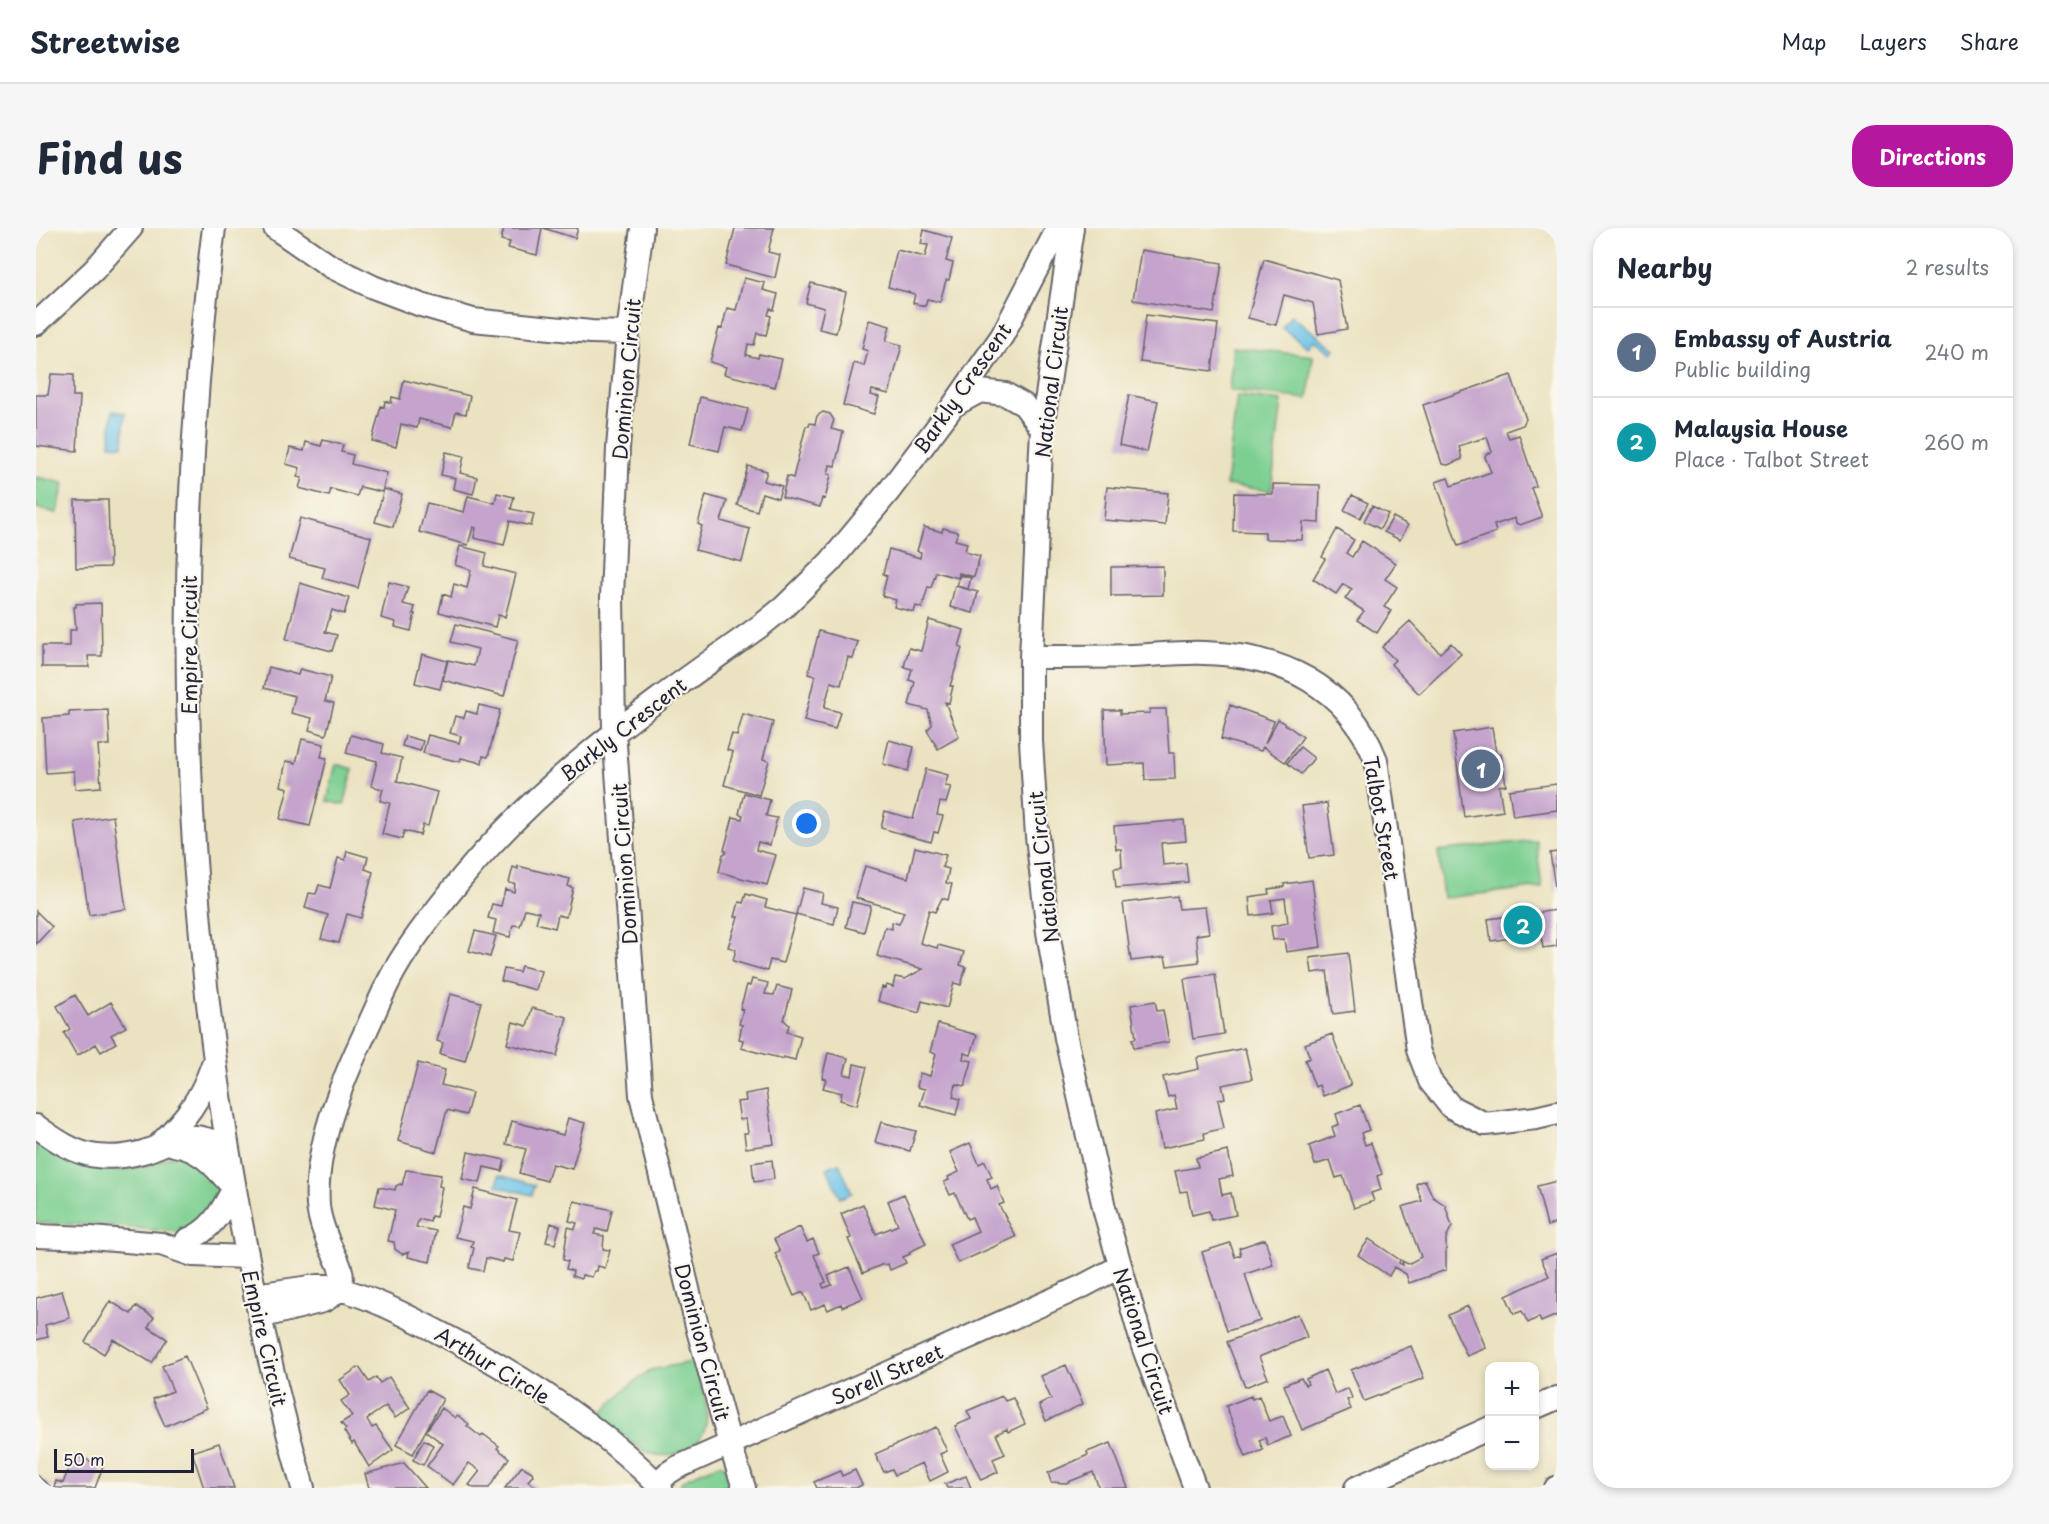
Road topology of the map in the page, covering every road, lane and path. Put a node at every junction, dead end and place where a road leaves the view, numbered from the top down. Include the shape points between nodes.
1 (131, 228) edge
2 (214, 228) edge
3 (275, 228) edge
4 (642, 228) edge
5 (1058, 228) edge
6 (1072, 228) edge
7 (36, 324) edge
8 (628, 333) junction
9 (953, 406) junction
10 (1042, 429) junction
11 (1031, 657) junction
12 (614, 731) junction
13 (214, 1061) junction
14 (1557, 1113) edge
15 (36, 1126) edge
16 (158, 1146) junction
17 (227, 1147) junction
18 (234, 1188) junction
19 (242, 1232) junction
20 (36, 1236) edge
21 (187, 1240) junction
22 (161, 1245) junction
23 (247, 1257) junction
24 (1119, 1267) junction
25 (338, 1288) junction
26 (257, 1306) junction
27 (1557, 1398) edge
28 (1539, 1406) edge
29 (1485, 1430) edge
30 (730, 1444) junction
31 (659, 1486) edge
32 (303, 1488) edge
33 (744, 1488) edge
34 (1195, 1488) edge
35 (1356, 1488) edge

1 - 7 street via 94,270
2 - 13 street, Empire Circuit via 201,339 190,505 189,642 196,860
3 - 8 street via 330,266 422,305 473,320
4 - 8 street, Dominion Circuit
5 - 9 street, Barkly Crescent via 1002,336
6 - 10 street, National Circuit
8 - 12 street, Dominion Circuit via 618,448 612,598
9 - 10 street via 980,391 1005,394 1024,405
9 - 12 street, Barkly Crescent via 830,562 784,607
10 - 11 street, National Circuit
11 - 14 street, Talbot Street via 1205,653 1253,658 1301,674 1327,690 1357,724 1376,760 1418,1050 1430,1081 1451,1107 1485,1124
11 - 24 street, National Circuit via 1031,741 1048,932 1066,1038
12 - 25 street, Barkly Crescent via 526,807 496,839 431,916 392,976 351,1064 332,1115 318,1173 321,1221 342,1271
12 - 30 street, Dominion Circuit via 641,1095
13 - 16 street, Empire Circuit via 190,1113
13 - 17 street, Empire Circuit
15 - 16 street via 63,1143 97,1156 123,1156
16 - 17 street via 194,1137
16 - 18 street via 175,1145 197,1152
17 - 18 street, Empire Circuit
18 - 19 street, Empire Circuit
18 - 21 street via 210,1226
19 - 21 street
19 - 23 street, Empire Circuit
20 - 22 street
21 - 22 street
22 - 23 street via 193,1255
23 - 26 street, Empire Circuit
24 - 30 street, Sorell Street
24 - 34 street, National Circuit
25 - 26 street via 323,1300
25 - 31 street, Arthur Circle via 407,1316 527,1380 599,1433
26 - 32 street, Empire Circuit
27 - 28 street
29 - 35 street
30 - 31 street, Sorell Street via 672,1470
30 - 33 street, Dominion Circuit

